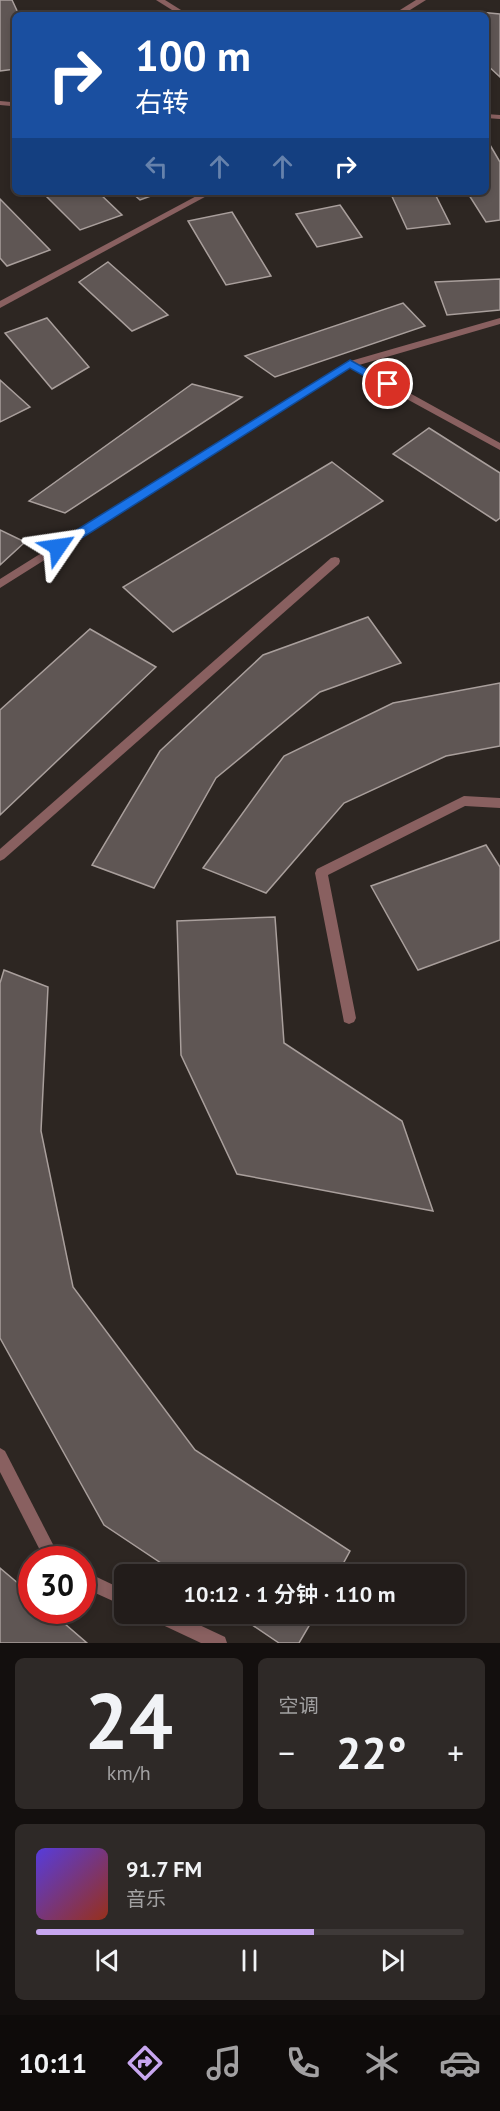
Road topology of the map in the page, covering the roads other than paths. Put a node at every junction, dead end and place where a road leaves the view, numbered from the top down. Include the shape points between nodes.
1 (160, 0) edge
2 (422, 0) edge
3 (180, 12) edge
4 (401, 12) edge
5 (0, 103) edge
6 (11, 104) dead end
7 (204, 195) edge
8 (0, 305) edge
9 (500, 321) edge
10 (350, 364) junction
11 (500, 447) edge
12 (335, 561) dead end
13 (0, 584) edge
14 (500, 803) edge
15 (0, 856) edge
16 (350, 1018) dead end
17 (0, 1456) edge
18 (46, 1546) edge
19 (96, 1585) edge
20 (114, 1593) edge
21 (179, 1624) edge
22 (219, 1643) edge

1 - 3 street
2 - 4 street
5 - 6 street
7 - 8 street
9 - 10 street
10 - 11 street
10 - 13 street
12 - 15 street
14 - 16 street via 464,801 321,873
17 - 18 street
19 - 20 street
21 - 22 street

